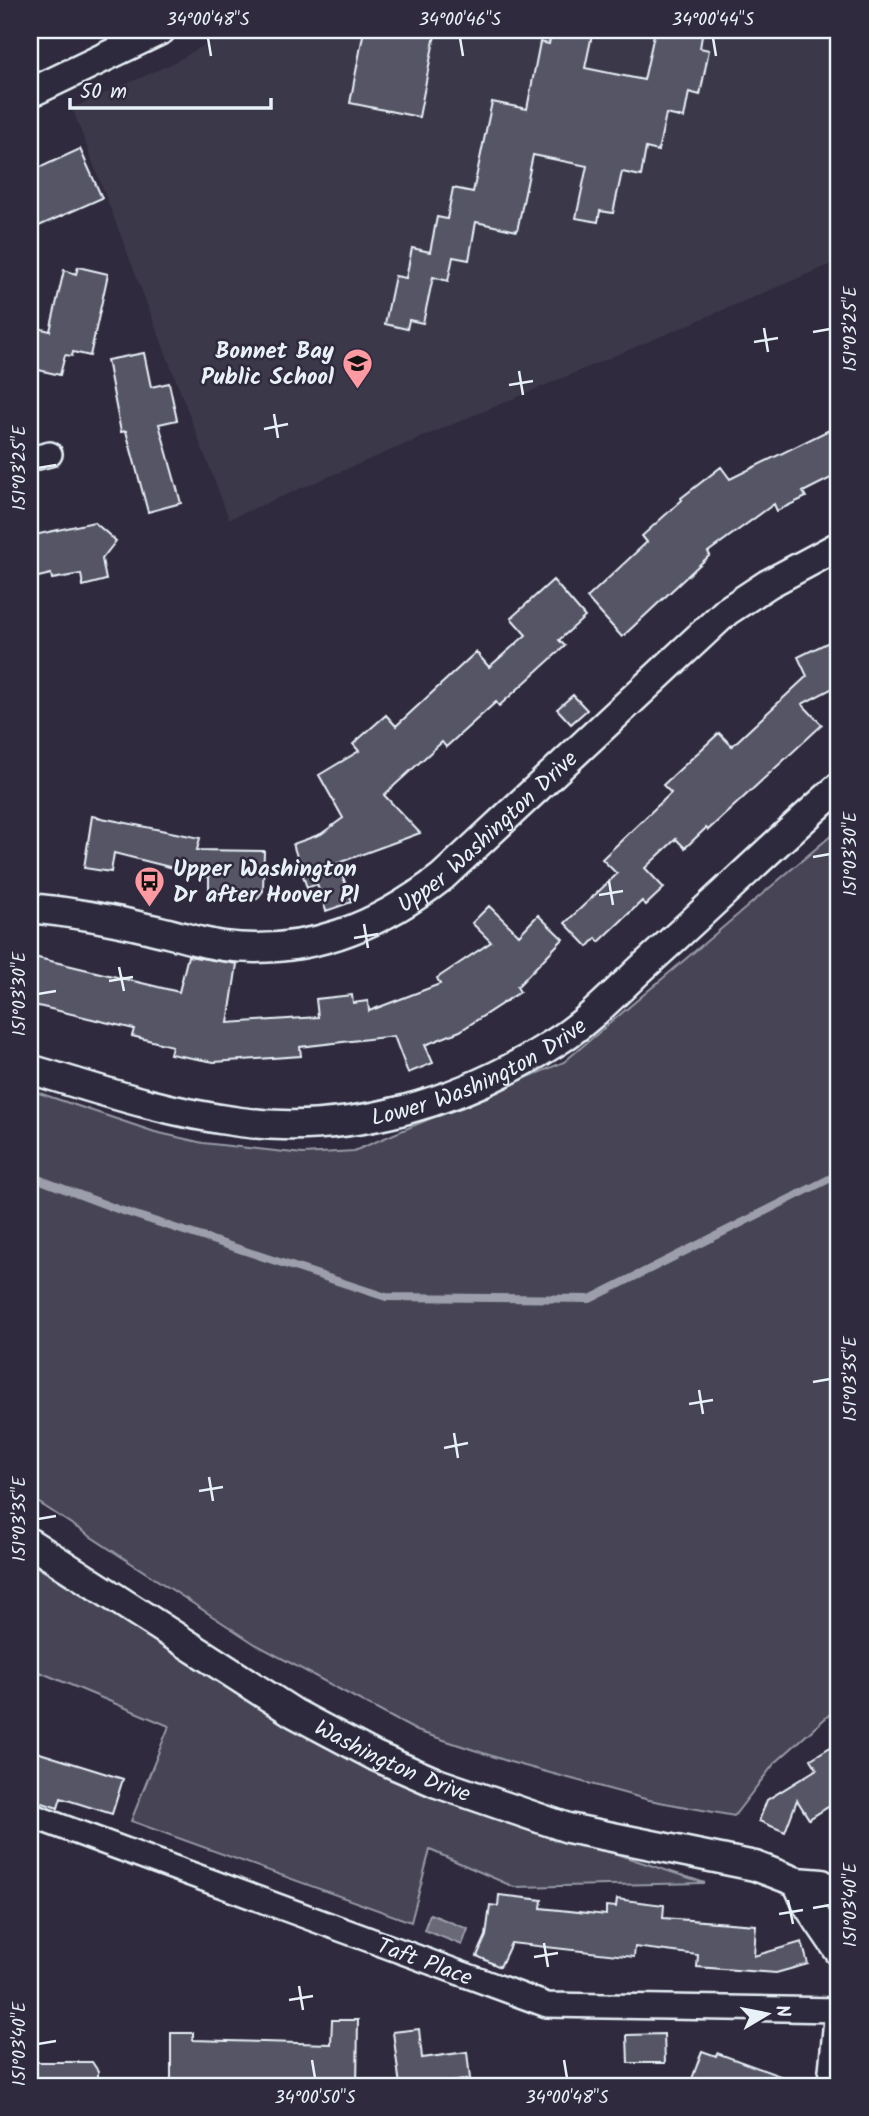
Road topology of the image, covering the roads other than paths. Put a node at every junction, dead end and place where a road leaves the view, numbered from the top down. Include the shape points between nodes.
1 (161, 30) edge
2 (30, 93) edge
3 (839, 546) edge
4 (839, 788) edge
5 (30, 908) edge
6 (30, 1069) edge
7 (30, 1543) edge
8 (30, 1815) edge
9 (797, 1882) junction
10 (839, 1899) edge
11 (839, 1947) edge
12 (839, 2012) edge
13 (832, 2086) edge

1 - 2 street
3 - 5 street, Upper Washington Drive via 727,611 442,877 409,903 368,925 335,938 261,948 223,946 75,912
4 - 6 street, Lower Washington Drive via 558,1042 447,1097 343,1123 254,1123 144,1103
7 - 9 street, Washington Drive via 283,1707 375,1756 437,1783 568,1828 755,1866
8 - 12 street, Taft Place via 547,2005
9 - 10 street, Washington Drive via 822,1884
9 - 11 street via 807,1904
12 - 13 street

